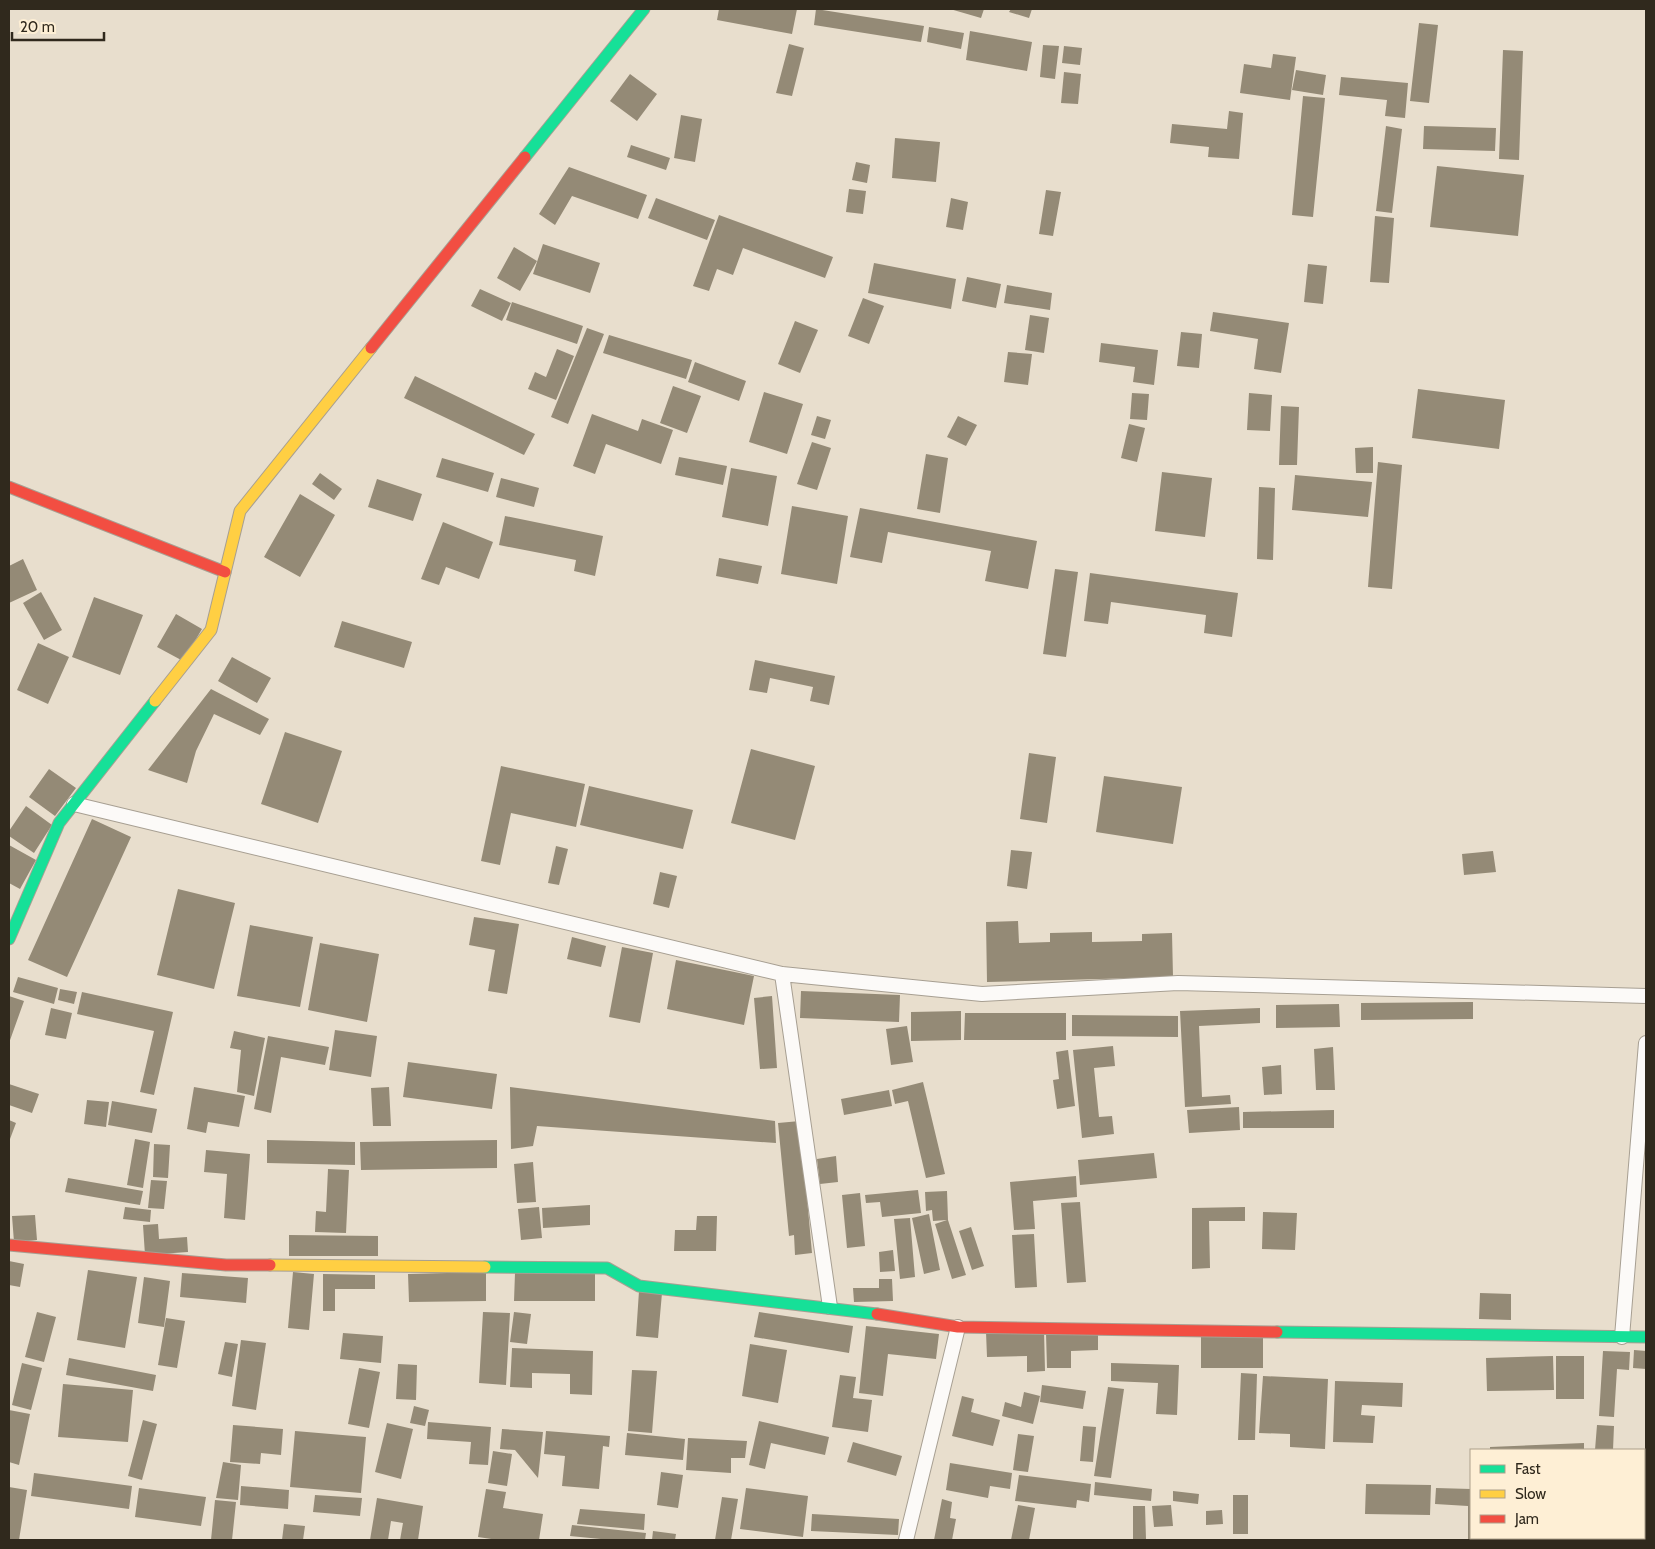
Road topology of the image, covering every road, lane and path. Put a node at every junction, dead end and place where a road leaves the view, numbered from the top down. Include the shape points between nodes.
1 (644, 9) edge
2 (9, 487) edge
3 (225, 572) junction
4 (74, 804) junction
5 (9, 939) edge
6 (782, 974) junction
7 (1646, 996) edge
8 (1646, 1042) edge
9 (9, 1245) edge
10 (830, 1307) junction
11 (958, 1327) junction
12 (1622, 1336) junction
13 (1646, 1337) edge
14 (906, 1540) edge

1 - 3 street via 240,510
2 - 3 street
3 - 4 street via 211,630
4 - 5 street via 60,822
4 - 6 lane
6 - 7 lane via 982,994 1178,983
6 - 10 lane
8 - 12 lane
9 - 10 street via 226,1265 606,1268 639,1286
10 - 11 street
11 - 12 street
11 - 14 lane
12 - 13 street

